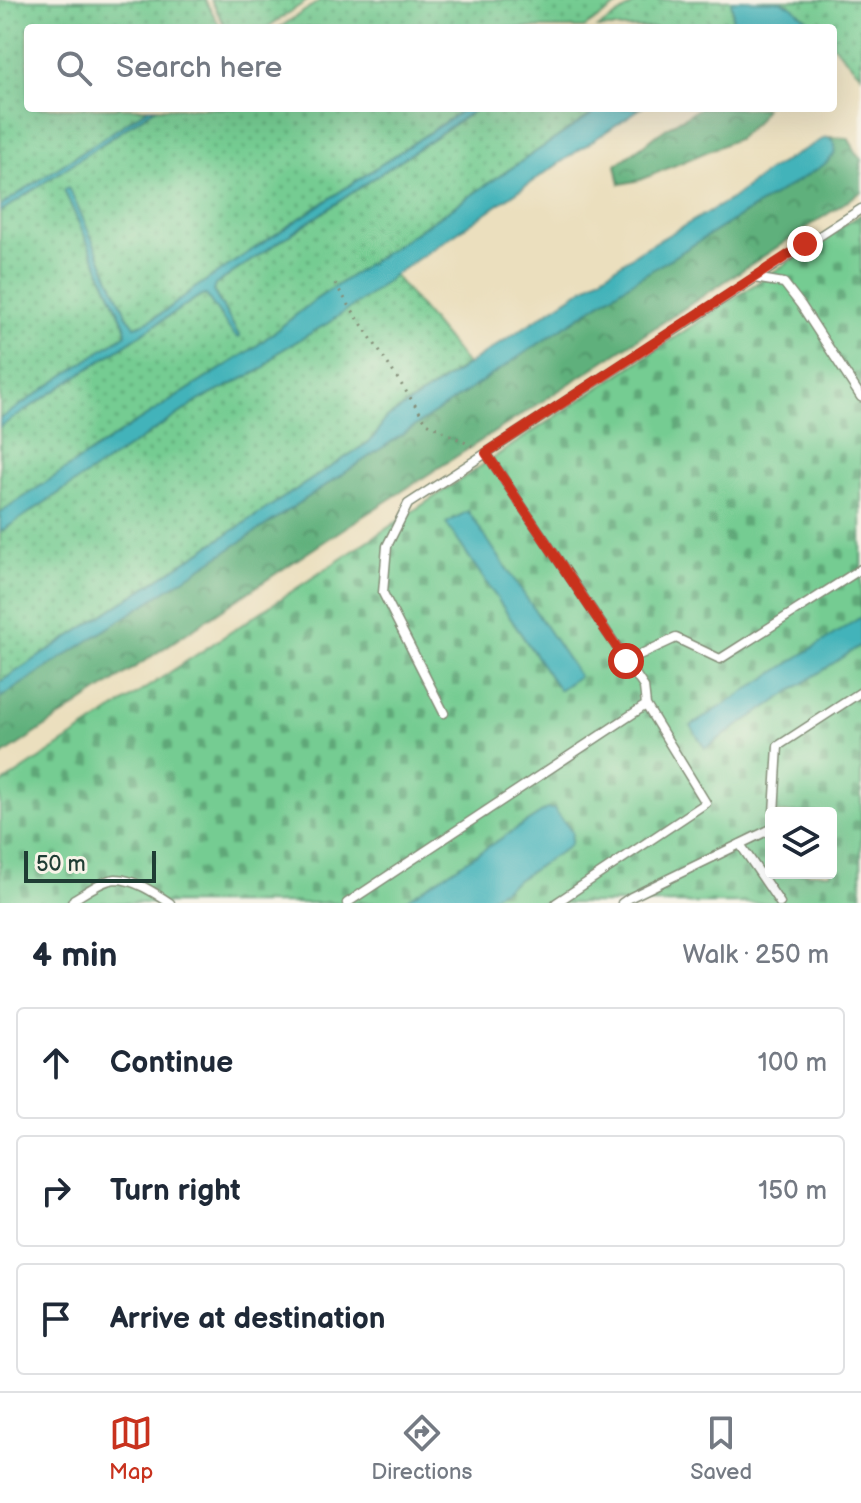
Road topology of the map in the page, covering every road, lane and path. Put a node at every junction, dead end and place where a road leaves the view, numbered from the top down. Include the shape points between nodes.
1 (861, 209) edge
2 (754, 278) junction
3 (335, 284) dead end
4 (861, 397) edge
5 (486, 453) junction
6 (861, 569) edge
7 (626, 661) junction
8 (861, 692) edge
9 (646, 705) junction
10 (444, 713) dead end
11 (774, 807) edge
12 (765, 832) edge
13 (740, 844) junction
14 (633, 900) edge
15 (72, 903) edge
16 (170, 903) edge
17 (347, 903) edge
18 (556, 903) edge
19 (622, 903) edge
20 (780, 903) edge

1 - 2 lane
2 - 4 lane via 784,283
2 - 5 lane
3 - 5 path via 427,423
5 - 7 lane
5 - 10 lane via 408,504 387,546 383,593
6 - 7 lane via 720,659 676,638
7 - 9 lane via 644,687
8 - 11 lane via 778,746
9 - 17 lane
9 - 18 lane via 706,803
12 - 13 lane
13 - 14 lane
13 - 20 lane
14 - 19 lane
15 - 16 lane via 116,879 135,883

